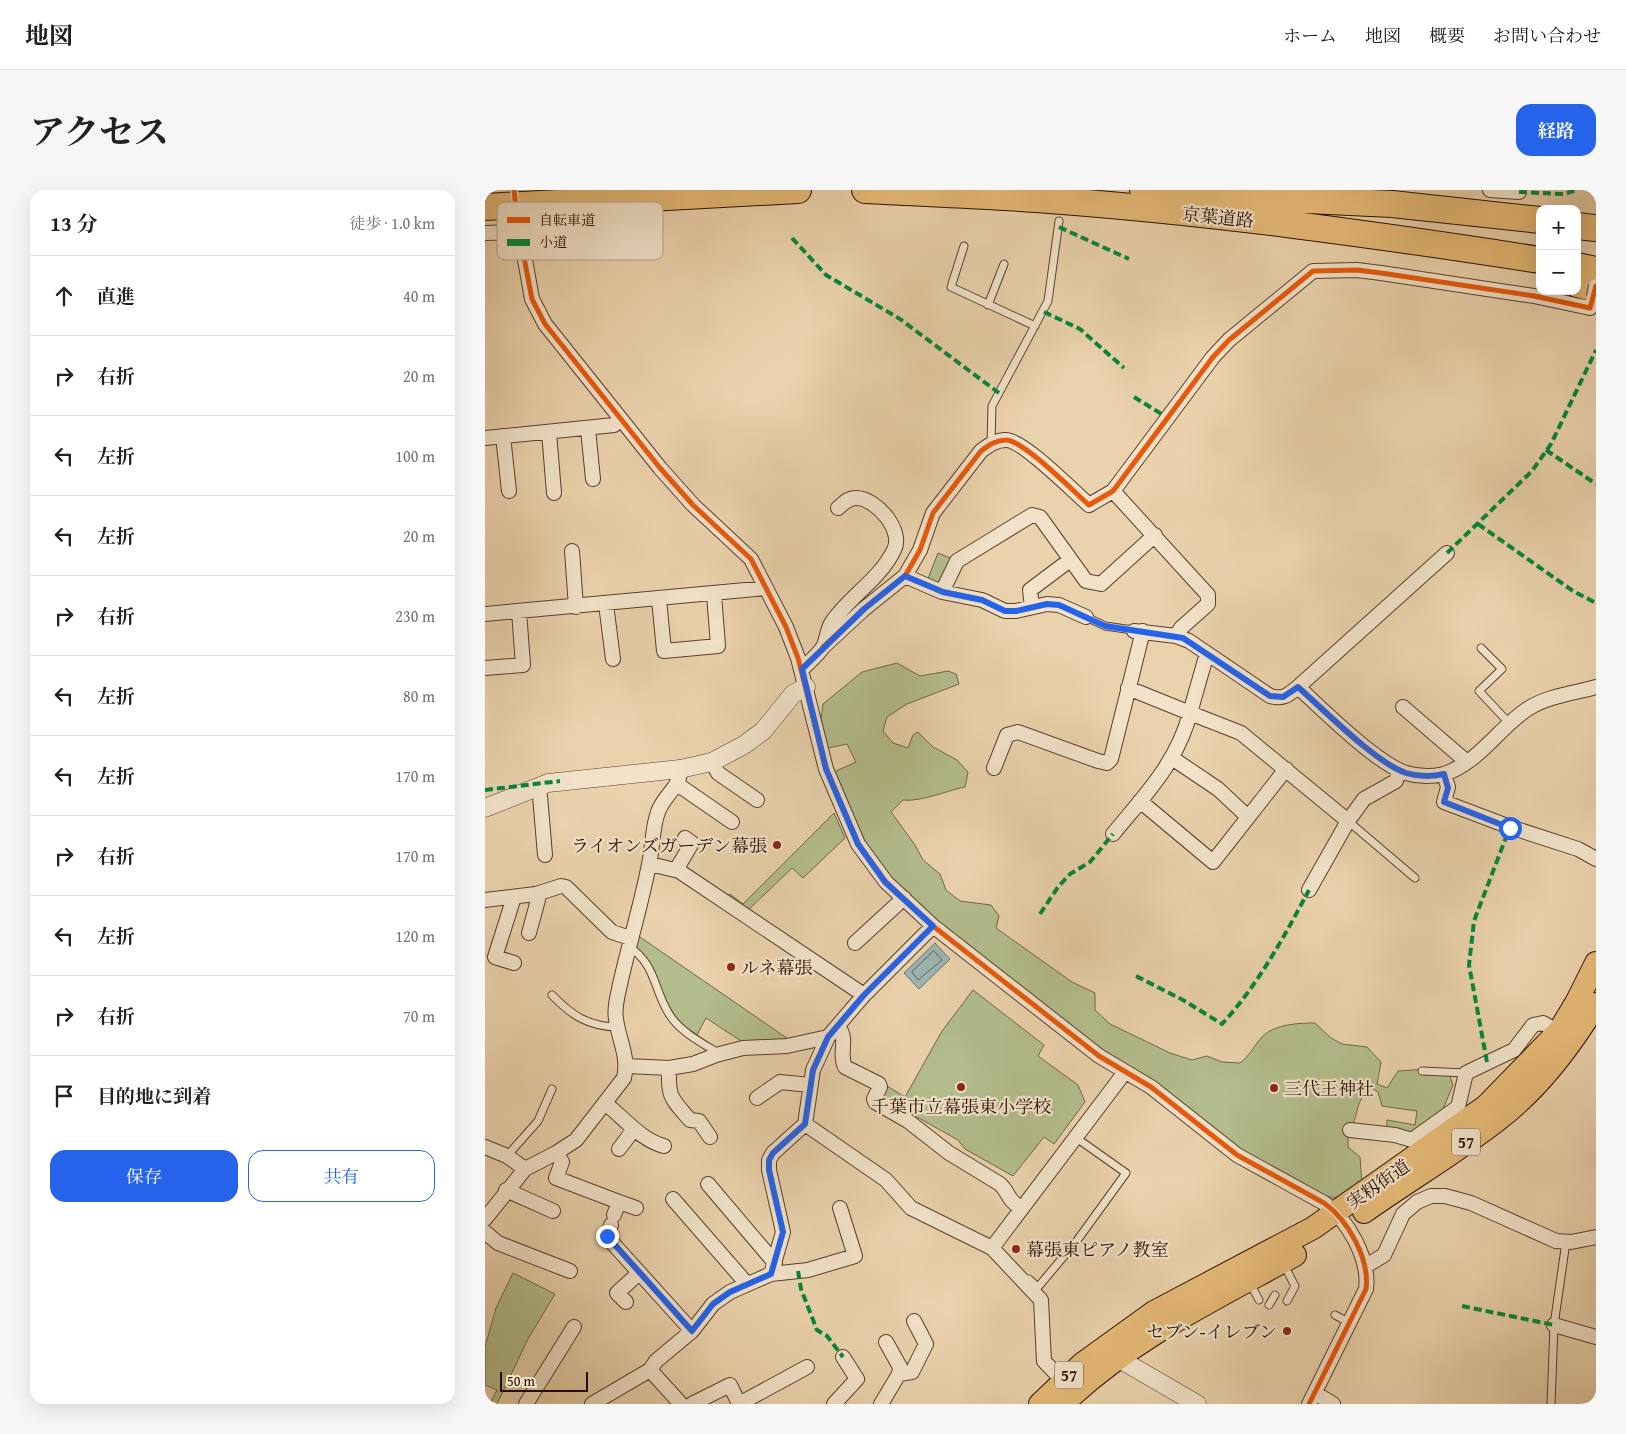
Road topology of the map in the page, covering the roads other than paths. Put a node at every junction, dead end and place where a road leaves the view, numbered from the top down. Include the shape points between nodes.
1 (798, 190) edge
2 (865, 190) edge
3 (1143, 190) edge
4 (1490, 190) edge
5 (1519, 192) dead end
6 (1196, 195) junction
7 (577, 202) edge
8 (1219, 216) junction
9 (1536, 220) edge
10 (1059, 221) dead end
11 (1581, 226) edge
12 (1596, 228) edge
13 (1536, 242) edge
14 (964, 246) dead end
15 (1581, 250) edge
16 (1596, 253) edge
17 (1536, 259) edge
18 (525, 260) edge
19 (1004, 264) dead end
20 (1581, 267) edge
21 (1596, 270) edge
22 (1536, 274) edge
23 (1591, 289) edge
24 (988, 305) junction
25 (1035, 326) junction
26 (619, 418) junction
27 (588, 429) junction
28 (549, 432) junction
29 (503, 436) junction
30 (485, 438) edge
31 (991, 443) junction
32 (593, 479) dead end
33 (509, 491) dead end
34 (1113, 491) junction
35 (554, 493) dead end
36 (838, 508) dead end
37 (1155, 535) junction
38 (572, 551) dead end
39 (1447, 553) dead end
40 (1070, 560) junction
41 (905, 576) junction
42 (766, 588) junction
43 (943, 592) junction
44 (714, 594) junction
45 (659, 599) junction
46 (606, 604) junction
47 (576, 606) junction
48 (1032, 607) junction
49 (519, 611) junction
50 (485, 614) edge
51 (1086, 617) joint
52 (1138, 631) junction
53 (1176, 636) junction
54 (823, 647) junction
55 (1481, 648) dead end
56 (1207, 653) junction
57 (613, 660) dead end
58 (485, 668) edge
59 (802, 669) junction
60 (807, 687) junction
61 (1298, 687) junction
62 (1596, 687) edge
63 (1128, 688) junction
64 (1403, 707) dead end
65 (1190, 713) junction
66 (1510, 724) junction
67 (1173, 758) junction
68 (713, 762) junction
69 (1467, 762) junction
70 (994, 768) dead end
71 (1286, 769) junction
72 (1399, 770) junction
73 (1444, 774) junction
74 (678, 777) junction
75 (536, 788) junction
76 (757, 800) dead end
77 (1140, 801) junction
78 (485, 808) edge
79 (1248, 817) junction
80 (1348, 820) junction
81 (731, 822) dead end
82 (1113, 834) dead end
83 (685, 838) dead end
84 (542, 849) dead end
85 (1596, 859) edge
86 (649, 864) junction
87 (675, 873) junction
88 (1415, 878) dead end
89 (1309, 890) dead end
90 (536, 894) junction
91 (515, 898) junction
92 (904, 898) junction
93 (485, 900) edge
94 (933, 926) junction
95 (529, 933) dead end
96 (629, 942) junction
97 (855, 943) dead end
98 (514, 963) dead end
99 (1596, 963) edge
100 (553, 995) dead end
101 (864, 995) junction
102 (1596, 1004) edge
103 (837, 1026) junction
104 (618, 1027) junction
105 (1566, 1036) junction
106 (828, 1037) junction
107 (720, 1054) junction
108 (627, 1066) junction
109 (669, 1068) junction
110 (1422, 1071) dead end
111 (1125, 1072) junction
112 (1466, 1073) junction
113 (810, 1085) junction
114 (552, 1089) dead end
115 (757, 1098) dead end
116 (606, 1104) junction
117 (805, 1124) junction
118 (634, 1129) junction
119 (1350, 1130) dead end
120 (710, 1137) dead end
121 (1075, 1137) junction
122 (664, 1146) dead end
123 (485, 1147) edge
124 (619, 1149) dead end
125 (557, 1153) junction
126 (507, 1156) junction
127 (525, 1169) junction
128 (708, 1184) dead end
129 (506, 1190) junction
130 (673, 1199) dead end
131 (636, 1208) dead end
132 (840, 1208) dead end
133 (1021, 1208) junction
134 (553, 1211) dead end
135 (615, 1214) junction
136 (485, 1219) edge
137 (1340, 1219) junction
138 (485, 1232) edge
139 (1596, 1237) edge
140 (1566, 1242) junction
141 (993, 1248) junction
142 (1282, 1262) junction
143 (1365, 1266) junction
144 (773, 1268) junction
145 (1014, 1269) junction
146 (570, 1271) dead end
147 (639, 1273) junction
148 (1249, 1280) junction
149 (747, 1284) junction
150 (1275, 1295) dead end
151 (1259, 1300) dead end
152 (1287, 1301) dead end
153 (625, 1302) dead end
154 (1269, 1305) dead end
155 (1335, 1315) dead end
156 (914, 1321) dead end
157 (1350, 1323) junction
158 (1554, 1325) junction
159 (574, 1327) dead end
160 (692, 1331) junction
161 (1596, 1337) edge
162 (886, 1342) dead end
163 (1110, 1354) junction
164 (843, 1357) dead end
165 (807, 1367) dead end
166 (649, 1370) junction
167 (899, 1374) junction
168 (1063, 1380) junction
169 (1312, 1398) edge
170 (596, 1403) edge
171 (526, 1404) edge
172 (681, 1404) edge
173 (692, 1404) edge
174 (739, 1404) edge
175 (834, 1404) edge
176 (881, 1404) edge
177 (1039, 1404) edge
178 (1063, 1404) edge
179 (1197, 1404) edge
180 (1333, 1404) edge
181 (1551, 1404) edge

1 - 7 highway
2 - 8 highway, 京葉道路 via 1036,199
3 - 6 highway, 京葉道路
4 - 5 street
6 - 9 highway via 1392,204
6 - 13 highway, 京葉道路
8 - 17 highway, 京葉道路 via 1389,236
8 - 22 highway
10 - 25 lane via 1047,301
11 - 12 highway
14 - 24 lane via 951,287
15 - 16 highway
18 - 26 street via 532,299 545,324
19 - 24 lane
20 - 21 highway
23 - 34 street via 1591,308 1381,273 1313,271 1213,357
24 - 25 lane
25 - 31 lane via 992,406
26 - 27 street via 614,425
26 - 42 street via 693,505 751,558
27 - 28 street
27 - 32 street
28 - 29 street
28 - 35 street
29 - 30 street
29 - 33 street
31 - 34 street via 1007,440 1023,446 1089,505
31 - 41 street via 981,451 933,513 920,550
34 - 37 street
36 - 54 street via 848,500 869,501 889,520 897,536 896,548 887,563 831,623
37 - 40 street via 1101,584 1086,581
37 - 53 street via 1208,594 1208,604
38 - 47 street
39 - 61 street
40 - 43 street via 1040,517 1032,516 957,561
40 - 48 street via 1030,590
41 - 43 street
41 - 54 street
42 - 44 street
42 - 59 street
43 - 48 street via 982,600 1005,611
44 - 45 street
44 - 45 street via 718,646 664,651
45 - 46 street
46 - 47 street
46 - 57 street
47 - 49 street
48 - 51 street via 1059,605
49 - 50 street
49 - 58 street via 523,665
51 - 52 lane via 1105,626
52 - 53 street
52 - 63 street
53 - 56 street
54 - 59 street
55 - 66 lane via 1502,669 1479,691
56 - 61 street via 1272,696 1283,697
56 - 65 street
59 - 60 street
60 - 68 street via 793,694 771,723 758,734
60 - 92 street via 826,769 858,844 885,882
61 - 72 street via 1369,750
62 - 66 street via 1538,703
63 - 65 street
63 - 70 street via 1111,759 1107,763 1018,732 1007,735
64 - 69 street
65 - 67 street via 1184,736
65 - 71 street via 1241,733
66 - 69 street
67 - 77 street
67 - 79 street via 1218,789
68 - 74 street
68 - 76 street via 717,773
69 - 73 street
71 - 79 street
71 - 80 street
72 - 73 street via 1422,776
72 - 80 street via 1396,781 1364,799
73 - 85 street via 1448,788 1444,802 1510,828 1578,848
74 - 75 street via 595,773
74 - 81 street
74 - 86 street via 659,808
75 - 78 street
75 - 84 street via 540,796
77 - 79 street via 1213,862
77 - 82 street
80 - 88 lane
80 - 89 street
83 - 87 street via 692,842
86 - 87 street
86 - 96 street
87 - 101 street
90 - 91 street
90 - 95 street via 538,900
90 - 96 street via 566,887 602,927
91 - 93 street
91 - 98 street via 495,957
92 - 94 street
92 - 97 street
94 - 101 street
94 - 111 street via 1076,1039
96 - 104 street via 616,1004
96 - 107 lane via 649,966 669,1014 692,1037
99 - 105 main road, 実籾街道 / 57
100 - 104 lane via 578,1018 599,1026
101 - 103 street
102 - 105 main road, 実籾街道 / 57
103 - 106 street
103 - 133 street via 844,1040 845,1067 879,1084 875,1102 1000,1184 1009,1200
104 - 108 street
105 - 112 street via 1543,1023 1533,1025 1513,1050
105 - 137 main road, 実籾街道 / 57 via 1543,1078 1501,1117
106 - 107 street via 787,1046 743,1048
106 - 113 street
107 - 109 street
108 - 109 street
108 - 116 street via 624,1078
109 - 120 street via 671,1098 690,1120 699,1120
110 - 112 lane
111 - 121 street
111 - 137 street via 1158,1092 1237,1155 1324,1203
112 - 119 street via 1458,1107 1412,1140
113 - 115 street via 781,1082
113 - 117 street
114 - 126 lane via 539,1121
116 - 118 street
116 - 125 street via 576,1140
117 - 141 street via 887,1180 911,1208
117 - 144 street via 769,1160 783,1232
118 - 122 street
118 - 124 street
121 - 133 street
121 - 145 lane via 1126,1174 1038,1287
123 - 126 street
125 - 127 street
125 - 135 street via 562,1162 557,1178
126 - 127 street
127 - 129 street
128 - 144 street
129 - 134 street
129 - 136 street
130 - 149 street
131 - 135 street
132 - 144 street via 857,1262 808,1270
133 - 141 street
135 - 147 street via 607,1236
137 - 142 main road, 実籾街道 / 57
137 - 143 street
137 - 163 main road, 実籾街道 / 57 via 1305,1232 1153,1312
138 - 146 street via 498,1242
139 - 140 street
140 - 143 street via 1556,1241 1471,1203 1431,1196 1417,1202 1403,1214 1384,1255
140 - 158 lane
141 - 145 street
142 - 148 main road, 実籾街道 / 57
142 - 152 lane via 1295,1286
143 - 157 street via 1366,1289
144 - 149 street
145 - 168 street via 1041,1300 1044,1361
147 - 153 street via 617,1293
147 - 160 street
148 - 151 lane
148 - 163 main road, 実籾街道 / 57
149 - 160 street via 713,1304
150 - 154 lane
155 - 157 lane
156 - 167 street via 926,1344 912,1372
157 - 169 street
158 - 161 street
158 - 181 lane
159 - 171 street
160 - 166 street
162 - 167 street via 900,1367
163 - 168 main road, 実籾街道 / 57
163 - 178 main road, 実籾街道 / 57
163 - 179 street
164 - 175 street via 857,1379
165 - 174 street
166 - 170 street
166 - 172 street
167 - 176 street
168 - 177 main road, 実籾街道 / 57
169 - 180 street
173 - 174 street via 730,1385

